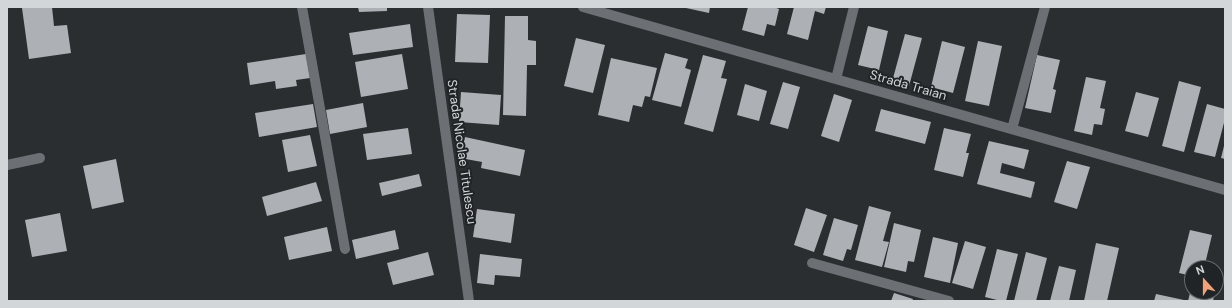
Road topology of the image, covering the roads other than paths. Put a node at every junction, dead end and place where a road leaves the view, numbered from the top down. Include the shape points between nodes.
1 (302, 7) edge
2 (428, 7) edge
3 (583, 7) edge
4 (854, 7) edge
5 (1045, 7) edge
6 (836, 79) junction
7 (1012, 129) junction
8 (40, 158) dead end
9 (7, 165) edge
10 (1225, 190) edge
11 (345, 249) dead end
12 (812, 263) dead end
13 (468, 301) edge
14 (948, 301) edge

1 - 11 street
2 - 13 street, Strada Nicolae Titulescu
3 - 6 street, Strada Traian
4 - 6 street
5 - 7 street
6 - 7 street, Strada Traian
7 - 10 street, Strada Traian
8 - 9 street
12 - 14 street

